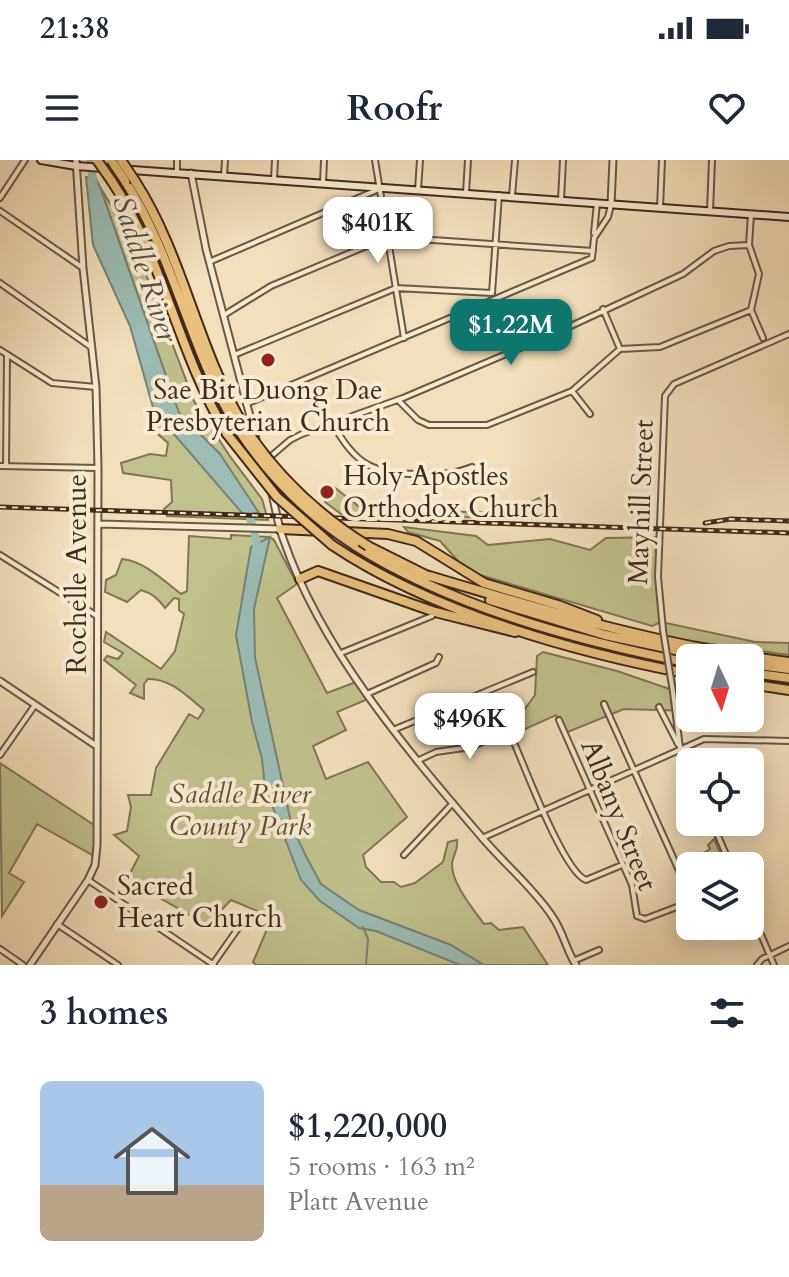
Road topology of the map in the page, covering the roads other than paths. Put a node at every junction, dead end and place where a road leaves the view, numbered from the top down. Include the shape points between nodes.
1 (25, 160) edge
2 (41, 160) edge
3 (111, 160) edge
4 (121, 160) edge
5 (129, 160) edge
6 (177, 160) edge
7 (225, 160) edge
8 (275, 160) edge
9 (324, 160) edge
10 (375, 160) edge
11 (420, 160) edge
12 (468, 160) edge
13 (515, 160) edge
14 (563, 160) edge
15 (613, 160) edge
16 (662, 160) edge
17 (712, 160) edge
18 (78, 164) edge
19 (97, 164) edge
20 (129, 169) junction
21 (177, 173) junction
22 (191, 173) junction
23 (224, 176) junction
24 (274, 179) junction
25 (130, 181) junction
26 (323, 183) junction
27 (381, 188) junction
28 (418, 190) junction
29 (466, 193) junction
30 (499, 195) junction
31 (512, 196) junction
32 (0, 198) edge
33 (561, 200) junction
34 (597, 203) junction
35 (611, 204) junction
36 (660, 208) junction
37 (0, 211) edge
38 (710, 211) junction
39 (751, 214) junction
40 (789, 217) edge
41 (388, 237) junction
42 (594, 240) junction
43 (495, 245) junction
44 (749, 245) junction
45 (593, 251) junction
46 (209, 262) junction
47 (83, 268) junction
48 (0, 283) edge
49 (396, 288) junction
50 (492, 293) junction
51 (492, 301) junction
52 (603, 309) junction
53 (751, 310) junction
54 (224, 315) junction
55 (789, 334) edge
56 (404, 338) junction
57 (763, 338) dead end
58 (91, 347) junction
59 (620, 349) junction
60 (0, 350) edge
61 (7, 355) junction
62 (234, 355) junction
63 (96, 387) junction
64 (572, 391) junction
65 (398, 400) junction
66 (246, 404) junction
67 (590, 414) dead end
68 (332, 422) junction
69 (241, 427) junction
70 (263, 462) junction
71 (3, 466) edge
72 (472, 467) dead end
73 (98, 468) junction
74 (99, 524) junction
75 (280, 529) junction
76 (0, 555) edge
77 (426, 575) junction
78 (300, 579) junction
79 (97, 616) junction
80 (432, 616) dead end
81 (631, 634) junction
82 (557, 641) junction
83 (676, 650) edge
84 (341, 653) junction
85 (439, 657) dead end
86 (676, 660) edge
87 (789, 662) edge
88 (764, 666) edge
89 (789, 669) edge
90 (676, 671) edge
91 (533, 672) dead end
92 (764, 675) edge
93 (789, 678) edge
94 (0, 681) edge
95 (764, 686) edge
96 (789, 690) edge
97 (367, 694) junction
98 (604, 704) dead end
99 (35, 705) junction
100 (659, 707) dead end
101 (559, 720) dead end
102 (393, 730) junction
103 (509, 730) dead end
104 (789, 741) edge
105 (96, 745) junction
106 (515, 745) dead end
107 (680, 748) junction
108 (676, 750) edge
109 (0, 755) edge
110 (417, 761) junction
111 (634, 770) junction
112 (589, 790) junction
113 (453, 803) junction
114 (543, 810) junction
115 (482, 838) junction
116 (404, 855) dead end
117 (676, 864) edge
118 (622, 865) junction
119 (88, 880) junction
120 (676, 907) edge
121 (246, 917) dead end
122 (57, 924) junction
123 (764, 940) edge
124 (789, 946) edge
125 (0, 949) edge
126 (599, 950) dead end
127 (770, 954) junction
128 (574, 963) edge
129 (23, 965) edge
130 (30, 965) edge
131 (118, 965) edge
132 (214, 965) edge
133 (757, 965) edge
134 (774, 965) edge

1 - 32 street
2 - 18 main road
3 - 25 highway, bridge
4 - 25 highway, bridge
5 - 20 street
6 - 21 street
7 - 23 street
8 - 24 street
9 - 26 street
10 - 27 street
11 - 28 street
12 - 29 street
13 - 31 street
14 - 33 street
15 - 35 street
16 - 36 street
17 - 38 street
18 - 19 main road
18 - 47 street, Rochelle Avenue
19 - 20 main road
19 - 82 highway, bridge via 142,231 198,379 227,434 277,497 332,545 369,568 418,592
20 - 21 main road
21 - 22 main road
22 - 23 main road
22 - 46 street
23 - 24 main road
24 - 26 main road
25 - 69 highway via 164,234
26 - 27 main road
27 - 28 main road
27 - 41 street
27 - 46 street
28 - 29 main road
29 - 30 main road
30 - 31 main road
30 - 43 street
31 - 33 main road
33 - 34 main road
34 - 35 main road
34 - 42 street
35 - 36 main road
35 - 42 street
36 - 38 main road
37 - 47 street
38 - 39 main road
39 - 40 main road
39 - 44 street
41 - 43 street
41 - 49 street
41 - 54 street via 271,286
42 - 45 street
43 - 45 street
43 - 50 street
44 - 52 street via 714,251 683,274
44 - 53 street via 759,274
45 - 51 street via 592,258
46 - 54 street
47 - 58 street, Rochelle Avenue
48 - 58 street
49 - 50 street
49 - 56 street
49 - 62 street
50 - 51 street
51 - 56 street
52 - 59 street
52 - 65 street
53 - 57 street
53 - 59 street via 660,347
54 - 62 street
55 - 107 street, Mayhill Street, bridge via 674,384 665,396 658,577
56 - 66 street
58 - 63 street, Rochelle Avenue
59 - 64 street
60 - 61 street
61 - 63 street via 52,383
61 - 71 street
62 - 66 street
63 - 73 street, Rochelle Avenue
64 - 65 street via 476,427 429,425
64 - 67 street
65 - 68 street
66 - 70 street
68 - 70 street via 290,440
68 - 72 street via 352,454 379,471 453,474
69 - 77 highway, bridge via 299,493 335,523
69 - 86 highway, bridge via 262,462 294,498 354,545 407,574 508,614
70 - 75 street
71 - 73 street
73 - 74 street, Rochelle Avenue
74 - 75 street
74 - 79 street, Rochelle Avenue
75 - 78 street
75 - 81 highway via 404,537 484,583
76 - 79 street
77 - 81 highway
77 - 83 highway via 560,622
78 - 82 highway via 318,571 473,623
78 - 84 street
79 - 105 street, Rochelle Avenue
80 - 84 street
81 - 87 highway
82 - 90 highway
84 - 97 street
85 - 97 street
88 - 89 highway
91 - 102 street
92 - 93 highway
94 - 99 street
95 - 96 highway
97 - 102 street
98 - 111 street
99 - 105 street
99 - 109 street
100 - 107 street, Mayhill Street
101 - 112 street, Albany Street
102 - 110 street
103 - 110 street
104 - 107 street via 712,737
105 - 119 street, Rochelle Avenue via 97,845
106 - 114 street
108 - 111 street
110 - 113 street
111 - 112 street
111 - 117 street
112 - 114 street
112 - 118 street, Albany Street
113 - 115 street
113 - 116 street
114 - 115 street
114 - 118 street via 581,879
115 - 128 street via 552,916
118 - 120 street, Albany Street via 639,918
119 - 122 street, Rochelle Avenue
119 - 132 street
121 - 132 street
122 - 130 street, Rochelle Avenue
122 - 131 street
123 - 127 street
124 - 127 street
125 - 129 street
126 - 128 street
127 - 133 street
127 - 134 street

